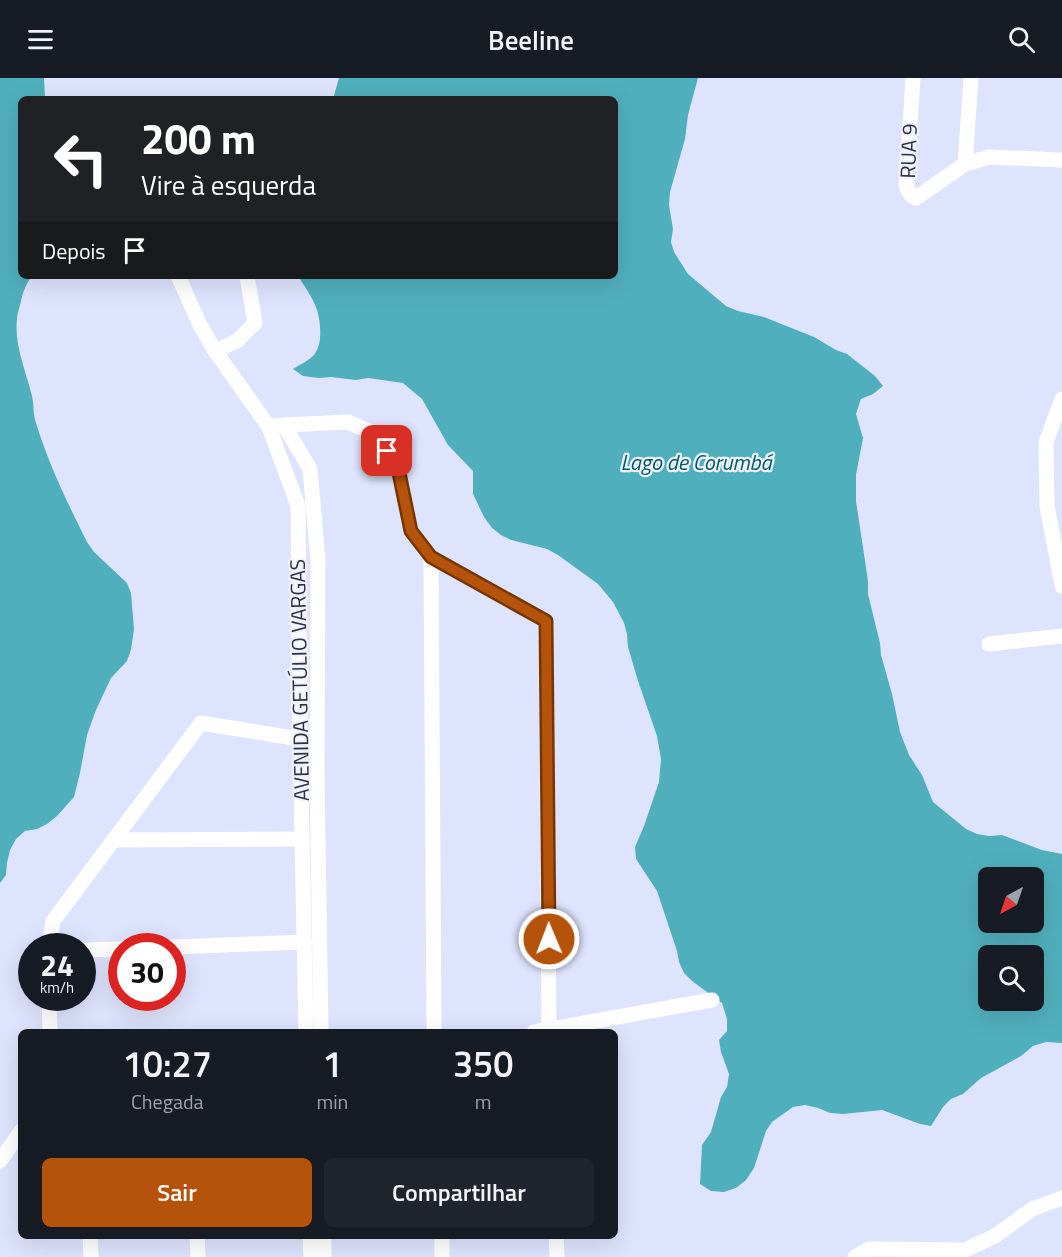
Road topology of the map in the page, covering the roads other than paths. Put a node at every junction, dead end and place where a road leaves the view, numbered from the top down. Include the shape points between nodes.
1 (913, 78) edge
2 (971, 78) edge
3 (1062, 160) edge
4 (965, 164) junction
5 (179, 279) edge
6 (248, 279) edge
7 (215, 351) junction
8 (1062, 399) edge
9 (276, 426) junction
10 (1054, 506) edge
11 (431, 557) junction
12 (1062, 586) edge
13 (1062, 636) edge
14 (989, 644) dead end
15 (300, 739) junction
16 (317, 745) junction
17 (302, 839) junction
18 (113, 840) junction
19 (51, 933) edge
20 (304, 942) junction
21 (186, 946) edge
22 (712, 1000) dead end
23 (49, 1011) edge
24 (50, 1029) edge
25 (306, 1029) edge
26 (321, 1029) edge
27 (434, 1029) edge
28 (544, 1029) edge
29 (555, 1029) edge
30 (18, 1135) edge
31 (0, 1161) edge
32 (1062, 1198) edge
33 (90, 1239) edge
34 (197, 1239) edge
35 (310, 1239) edge
36 (324, 1239) edge
37 (442, 1239) edge
38 (556, 1239) edge
39 (91, 1257) edge
40 (198, 1257) edge
41 (311, 1257) edge
42 (324, 1257) edge
43 (442, 1257) edge
44 (557, 1257) edge
45 (855, 1257) edge

1 - 4 street, RUA 9 via 906,186 911,195 916,198
2 - 4 street
3 - 4 street, RUA 9 via 989,157
5 - 7 street, AVENIDA GETÚLIO VARGAS
6 - 7 street via 255,323 237,341
7 - 9 street, AVENIDA GETÚLIO VARGAS
8 - 10 street via 1046,442
9 - 11 street via 348,422 376,434 398,468 411,531
9 - 15 street, AVENIDA GETÚLIO VARGAS via 298,506
9 - 16 street, AVENIDA GETÚLIO VARGAS via 310,469 318,561
10 - 12 street
11 - 27 street
11 - 28 street via 546,621
13 - 14 street
15 - 16 street
15 - 17 street, AVENIDA GETÚLIO VARGAS
15 - 18 street via 201,723
16 - 26 street, AVENIDA GETÚLIO VARGAS
17 - 18 street
17 - 20 street, AVENIDA GETÚLIO VARGAS
18 - 19 street via 53,921
20 - 21 street
20 - 25 street, AVENIDA GETÚLIO VARGAS
22 - 29 street
23 - 24 street
30 - 31 street
32 - 45 street via 1032,1209 995,1236 965,1250 869,1249
33 - 39 street
34 - 40 street
35 - 41 street
36 - 42 street
37 - 43 street
38 - 44 street

